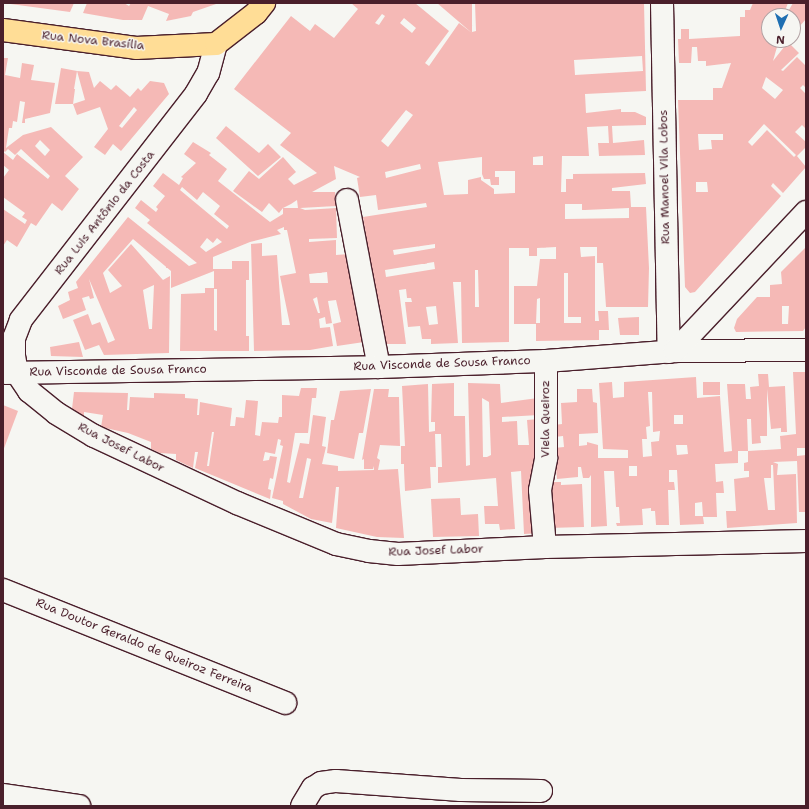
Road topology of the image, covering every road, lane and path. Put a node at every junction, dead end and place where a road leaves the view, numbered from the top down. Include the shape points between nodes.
1 (264, 3) edge
2 (662, 3) edge
3 (3, 30) edge
4 (216, 44) junction
5 (347, 200) dead end
6 (806, 212) edge
7 (806, 350) edge
8 (672, 351) junction
9 (546, 361) junction
10 (379, 367) junction
11 (10, 373) edge
12 (806, 541) edge
13 (545, 547) junction
14 (3, 590) edge
15 (286, 703) dead end
16 (541, 791) dead end
17 (3, 795) edge
18 (79, 806) edge
19 (302, 806) edge

1 - 4 main road via 256,13
2 - 8 street, Rua Manoel Vila Lobos
3 - 4 main road, Rua Nova Brasília via 136,48
4 - 11 street, Rua Luis Antônio da Costa via 208,73 196,94 21,320 14,338
5 - 10 street
6 - 8 street
7 - 8 street, Rua Visconde de Sousa Franco
8 - 9 street, Rua Visconde de Sousa Franco
9 - 10 street, Rua Visconde de Sousa Franco
9 - 13 street, Viela Queiroz via 546,458 540,490
10 - 11 street, Rua Visconde de Sousa Franco
11 - 13 street, Rua Josef Labor via 56,413 94,436 237,503 336,544 398,554
12 - 13 street, Rua Josef Labor
14 - 15 street, Rua Doutor Geraldo de Queiroz Ferreira
16 - 19 street via 461,790 336,781 321,783 313,788
17 - 18 street

